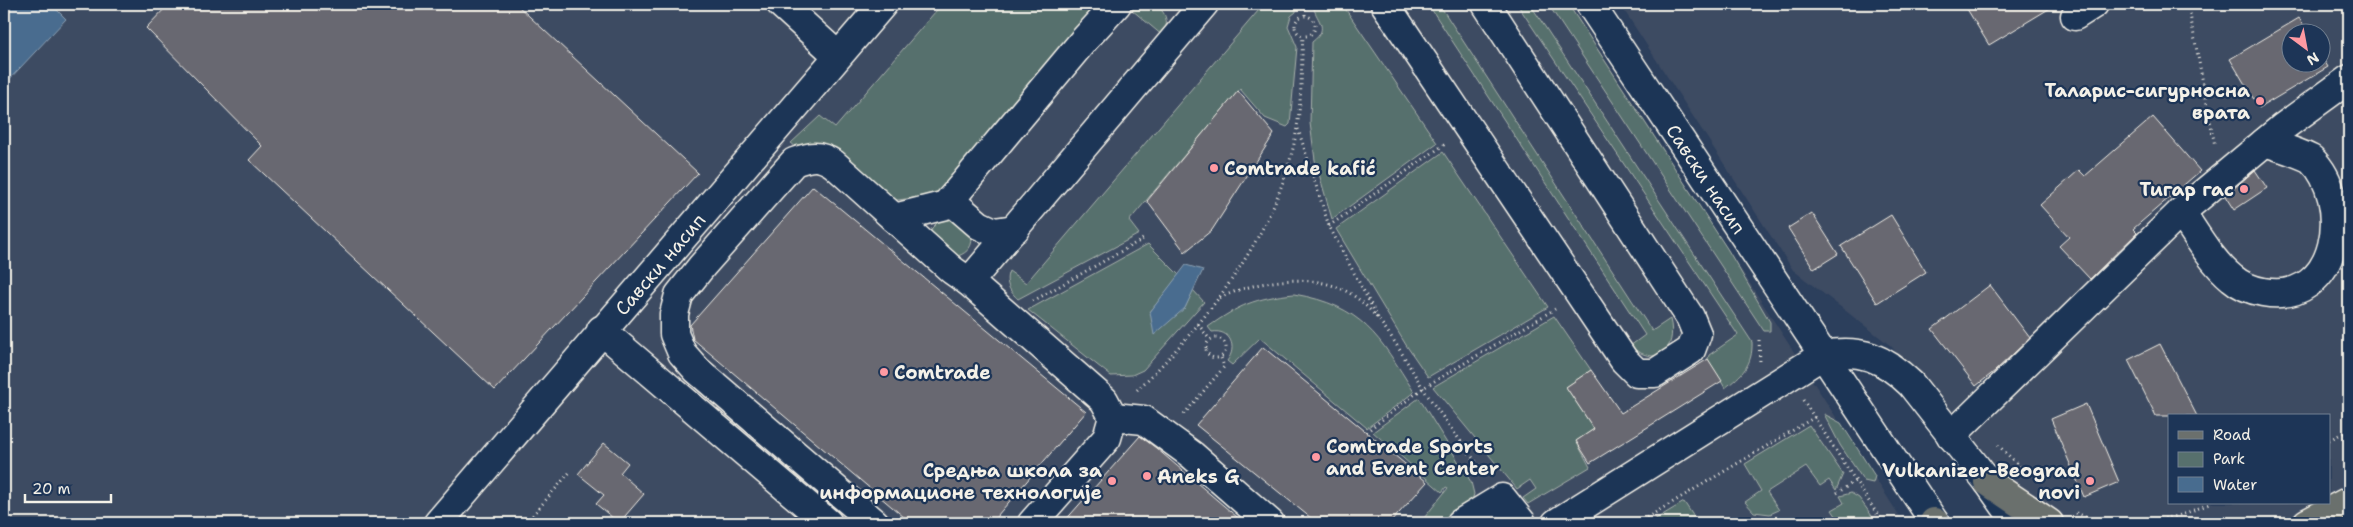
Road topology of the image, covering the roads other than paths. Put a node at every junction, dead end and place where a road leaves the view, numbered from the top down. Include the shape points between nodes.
1 (781, 4) edge
2 (883, 4) edge
3 (1117, 4) edge
4 (1182, 4) edge
5 (1199, 4) edge
6 (1204, 4) edge
7 (1385, 4) edge
8 (1486, 4) edge
9 (1590, 4) edge
10 (837, 55) junction
11 (2349, 79) edge
12 (2265, 142) junction
13 (950, 200) junction
14 (2181, 212) junction
15 (894, 218) junction
16 (2348, 228) edge
17 (1015, 229) junction
18 (969, 282) junction
19 (601, 330) junction
20 (1823, 355) junction
21 (1113, 417) junction
22 (1951, 436) junction
23 (1988, 482) junction
24 (2349, 500) edge
25 (438, 523) edge
26 (828, 523) edge
27 (875, 523) edge
28 (1032, 523) edge
29 (1270, 523) edge
30 (1461, 523) edge
31 (1522, 523) edge
32 (1556, 523) edge
33 (1935, 523) edge
34 (2017, 523) edge
35 (2049, 523) edge
36 (2308, 523) edge

1 - 10 street
2 - 10 street, Савски насип
3 - 13 street
4 - 5 street
6 - 17 street
7 - 8 street via 1624,360 1637,374 1655,373 1691,350 1696,334 1690,317
9 - 20 street, Савски насип
10 - 19 street, Савски насип
11 - 12 street
12 - 14 street
12 - 16 street via 2311,160 2330,175 2343,196
13 - 15 street via 946,205
13 - 17 street via 979,225 994,232
14 - 16 street via 2232,279 2252,290 2275,294 2297,290 2317,280 2334,264
14 - 22 street
15 - 18 street
15 - 27 street via 823,157 808,157 794,162 679,295 674,314 674,334 682,353 697,370
17 - 18 street
18 - 21 street via 1104,400
19 - 25 street, Савски насип
19 - 26 street
20 - 22 street via 1842,351 1859,353 1896,370 1911,384
20 - 32 street
20 - 33 street, Савски насип
21 - 28 street via 1107,438
21 - 29 street via 1144,420 1192,455
22 - 23 street
23 - 34 street
23 - 35 main road
24 - 36 main road
30 - 31 street via 1502,498

